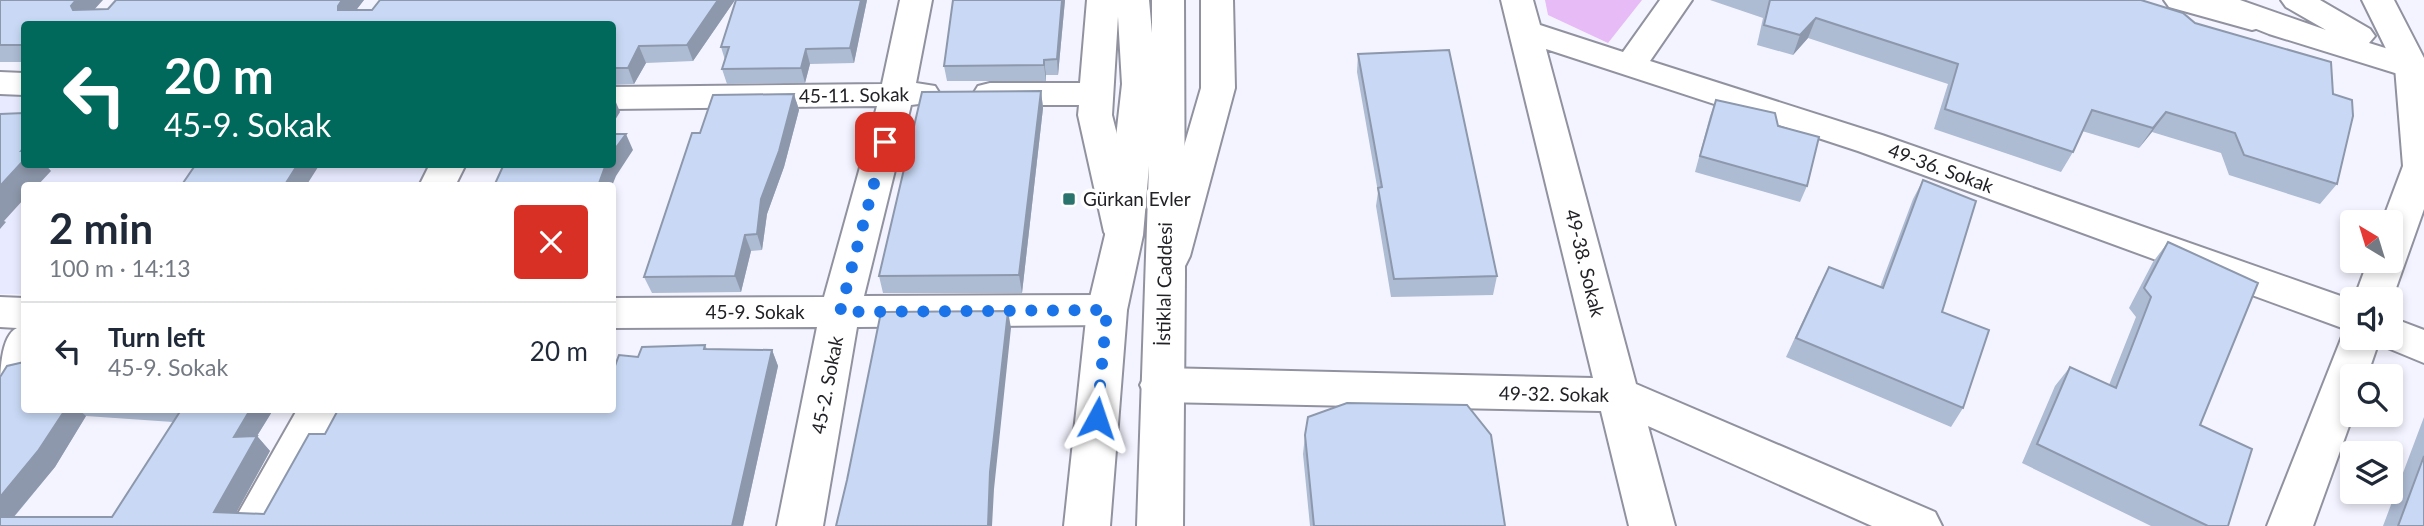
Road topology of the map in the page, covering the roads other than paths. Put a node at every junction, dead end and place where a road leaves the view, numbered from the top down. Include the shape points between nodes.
1 (916, 0) edge
2 (1103, 0) edge
3 (1133, 0) edge
4 (1168, 0) edge
5 (1217, 0) edge
6 (1676, 0) edge
7 (2180, 0) edge
8 (2212, 0) edge
9 (2297, 0) edge
10 (2378, 0) edge
11 (1522, 16) edge
12 (2280, 27) junction
13 (1630, 64) junction
14 (2418, 69) edge
15 (0, 83) edge
16 (21, 84) edge
17 (897, 94) junction
18 (1096, 94) junction
19 (616, 97) edge
20 (2422, 166) edge
21 (2403, 217) edge
22 (1124, 235) junction
23 (1166, 275) junction
24 (1107, 310) junction
25 (0, 312) edge
26 (840, 312) junction
27 (2340, 312) edge
28 (21, 313) edge
29 (616, 313) edge
30 (2403, 338) edge
31 (21, 346) edge
32 (2424, 347) edge
33 (2356, 350) edge
34 (0, 379) edge
35 (1161, 386) junction
36 (1619, 395) junction
37 (317, 413) edge
38 (254, 526) edge
39 (800, 526) edge
40 (1087, 526) edge
41 (1160, 526) edge
42 (1652, 526) edge
43 (1919, 526) edge
44 (2290, 526) edge

1 - 17 street, 45-2. Sokak
2 - 18 street
3 - 22 street, İstiklal Caddesi via 1139,84
4 - 23 street, İstiklal Caddesi
5 - 23 street via 1218,88
6 - 13 street
7 - 12 street
8 - 12 street
9 - 14 street
10 - 14 street
11 - 13 street, 49-36. Sokak
11 - 36 street, 49-38. Sokak
12 - 14 street
13 - 27 street, 49-36. Sokak via 1870,143
14 - 20 street
15 - 16 street
17 - 18 street, 45-11. Sokak
17 - 19 street, 45-11. Sokak
17 - 26 street, 45-2. Sokak
18 - 22 street via 1095,115
20 - 21 street
22 - 24 street, İstiklal Caddesi
23 - 35 street, İstiklal Caddesi
24 - 26 street, 45-9. Sokak
24 - 40 street, İstiklal Caddesi
25 - 28 street
26 - 29 street, 45-9. Sokak
26 - 39 street, 45-2. Sokak
30 - 32 street
31 - 34 street
33 - 44 street
35 - 36 street, 49-32. Sokak
35 - 41 street, İstiklal Caddesi
36 - 42 street, 49-38. Sokak
36 - 43 street, 49-32. Sokak
37 - 38 street

